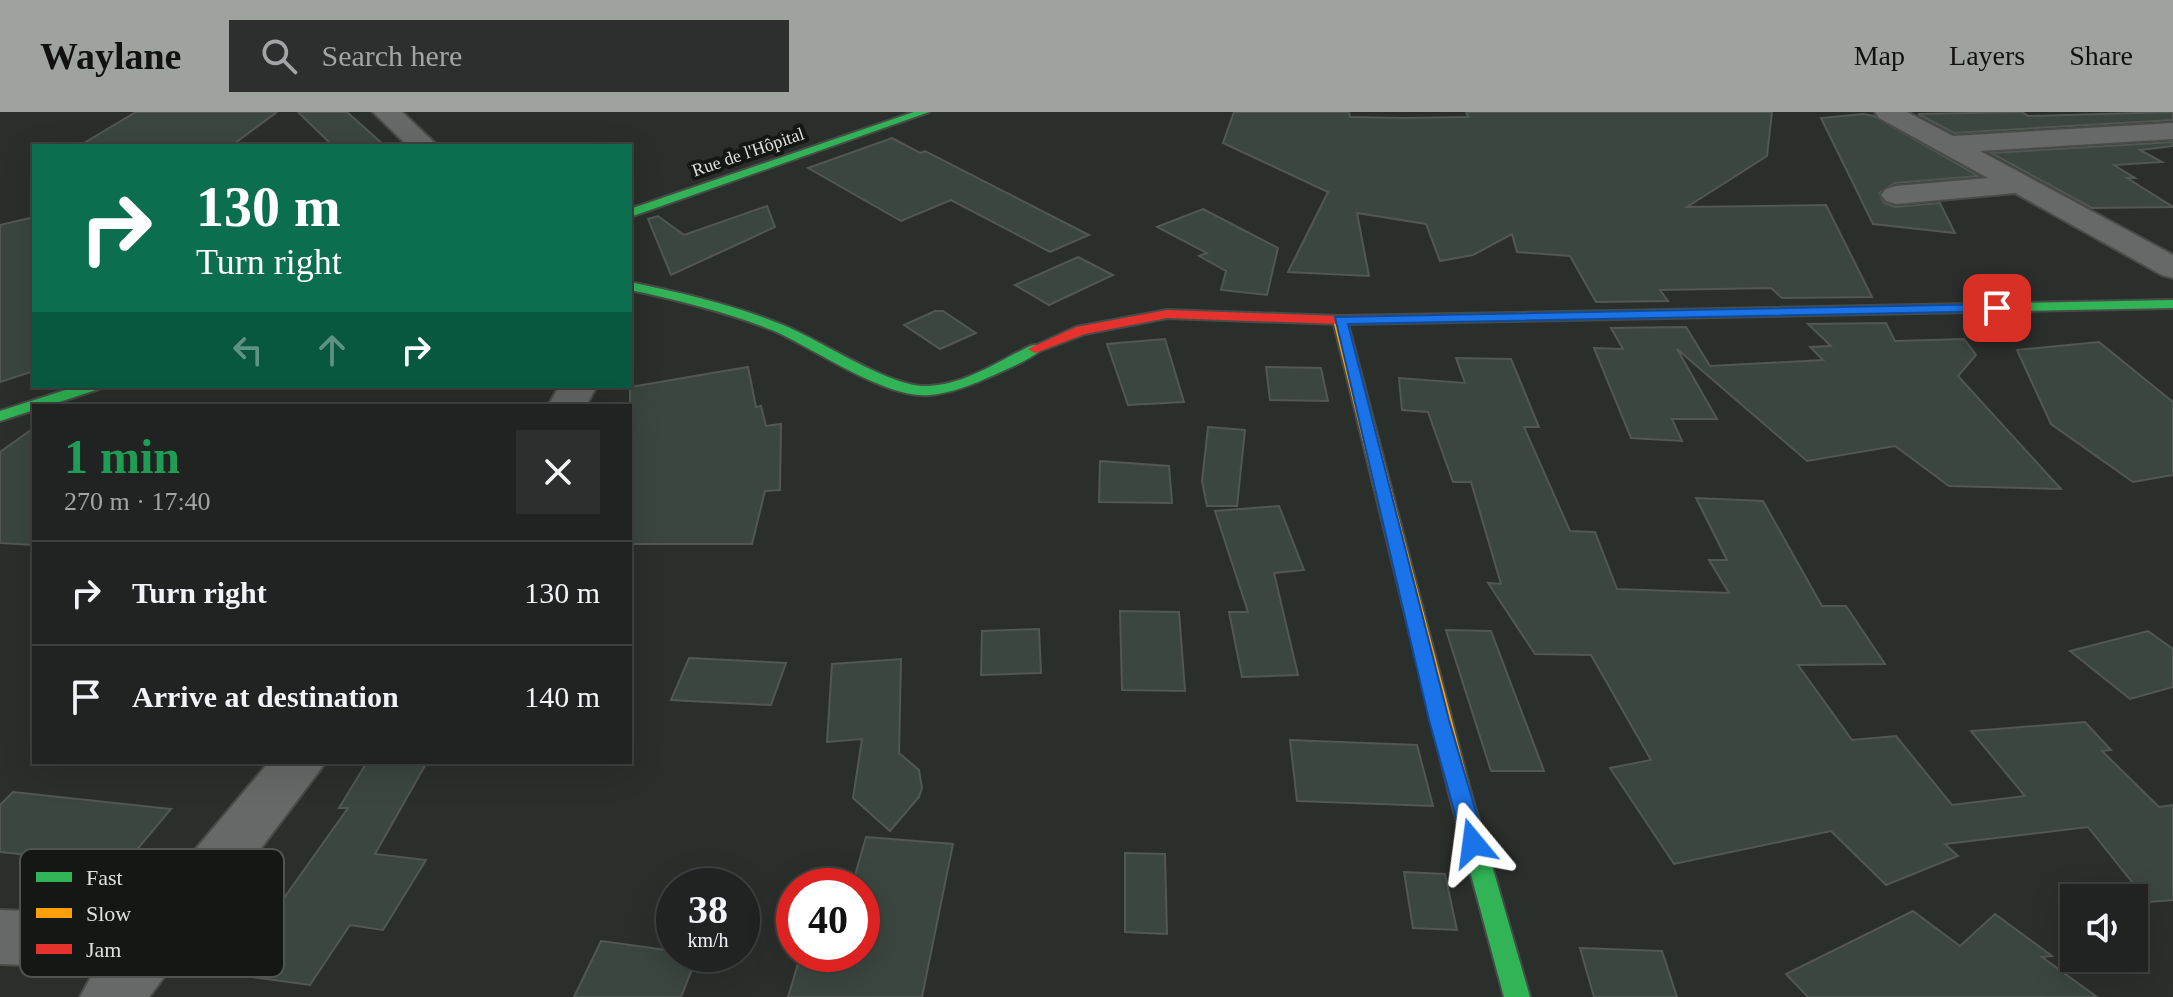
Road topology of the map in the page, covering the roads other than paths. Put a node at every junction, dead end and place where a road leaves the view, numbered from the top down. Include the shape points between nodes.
1 (386, 112) edge
2 (924, 112) edge
3 (1888, 112) edge
4 (2173, 131) edge
5 (422, 144) edge
6 (1948, 145) junction
7 (2021, 184) junction
8 (1896, 195) dead end
9 (632, 212) edge
10 (2173, 268) edge
11 (632, 286) edge
12 (2173, 304) edge
13 (1340, 320) junction
14 (88, 388) edge
15 (38, 404) edge
16 (32, 406) edge
17 (0, 416) edge
18 (298, 764) edge
19 (230, 849) edge
20 (0, 937) edge
21 (20, 938) edge
22 (127, 977) edge
23 (111, 997) edge
24 (1517, 997) edge

1 - 5 street
2 - 9 street, Rue de l'Hôpital
3 - 6 street
4 - 6 street
6 - 7 street
7 - 8 street
7 - 10 street
11 - 13 street via 791,333 898,385 926,391 1081,330 1136,319 1189,314
12 - 13 street
13 - 24 street via 1439,720
14 - 15 street
16 - 17 street
18 - 19 street
20 - 21 street
22 - 23 street

